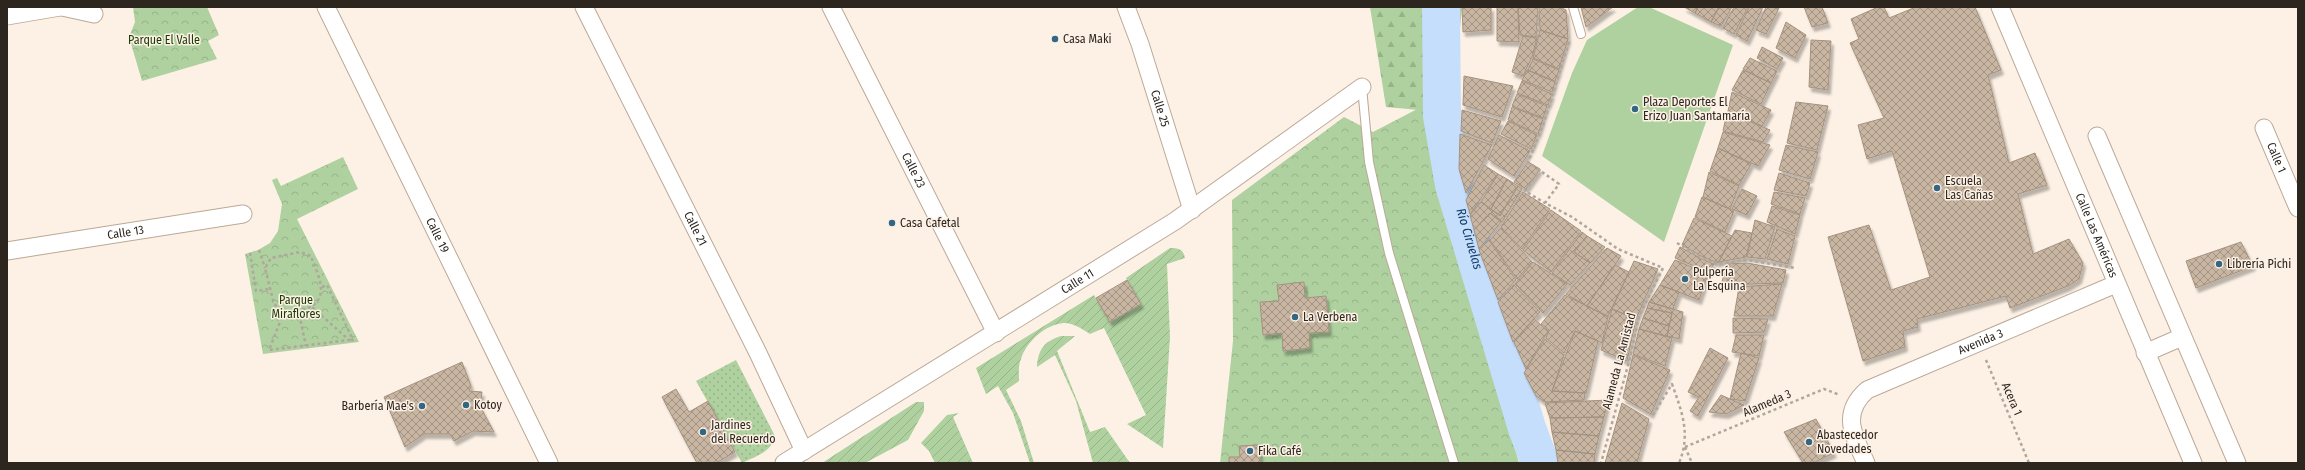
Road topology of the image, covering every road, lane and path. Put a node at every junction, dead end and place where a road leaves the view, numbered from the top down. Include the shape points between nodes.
1 (61, 7) edge
2 (584, 7) edge
3 (832, 7) edge
4 (1126, 7) edge
5 (1539, 7) edge
6 (1573, 7) edge
7 (2000, 7) edge
8 (329, 8) edge
9 (94, 14) dead end
10 (7, 16) edge
11 (1581, 34) dead end
12 (1571, 37) dead end
13 (1537, 38) dead end
14 (1362, 87) joint
15 (2264, 128) dead end
16 (2097, 136) dead end
17 (1540, 169) junction
18 (1545, 202) junction
19 (2298, 208) edge
20 (1192, 210) junction
21 (243, 214) dead end
22 (1677, 243) dead end
23 (258, 250) dead end
24 (7, 251) edge
25 (250, 253) dead end
26 (265, 268) junction
27 (1795, 268) dead end
28 (2116, 284) junction
29 (322, 287) junction
30 (269, 289) junction
31 (312, 307) junction
32 (298, 309) junction
33 (284, 312) junction
34 (996, 333) junction
35 (2182, 337) junction
36 (349, 340) junction
37 (1978, 342) junction
38 (306, 346) junction
39 (2145, 353) junction
40 (1852, 407) junction
41 (1653, 416) dead end
42 (1686, 447) junction
43 (804, 451) junction
44 (549, 463) edge
45 (784, 463) edge
46 (1454, 463) edge
47 (1601, 463) edge
48 (1679, 463) edge
49 (1692, 463) edge
50 (1866, 463) edge
51 (2029, 463) edge
52 (2193, 463) edge
53 (2237, 463) edge

1 - 9 street
1 - 10 street
2 - 43 street, Calle 21 via 758,353
3 - 34 street, Calle 23
4 - 20 street, Calle 25
5 - 13 path
6 - 11 lane
7 - 28 street, Calle Las Américas
8 - 44 street, Calle 19
12 - 17 path via 1543,125 1528,162
14 - 20 street, Calle 11
14 - 46 lane via 1369,162 1389,253
15 - 19 street, Calle 1
16 - 35 street
17 - 18 path via 1559,184
17 - 18 path via 1525,191
18 - 47 path, Alameda La Amistad via 1572,216 1618,249 1663,268 1639,316
20 - 34 street, Calle 11
21 - 24 street, Calle 13
22 - 27 path via 1716,264 1747,260
23 - 26 path
25 - 30 path via 256,291
26 - 29 path via 271,258 300,252 311,256
26 - 30 path
28 - 37 street, Avenida 3
28 - 39 street, Calle Las Américas
29 - 31 path via 319,299
29 - 36 path via 327,285 353,340
30 - 33 path via 274,304
31 - 32 path
31 - 36 path
32 - 33 path
32 - 38 path
33 - 38 path via 269,350
34 - 43 street, Calle 11
35 - 39 street
35 - 53 street
36 - 38 path
37 - 40 street, Avenida 3 via 1867,390
37 - 51 path, Acera 1
39 - 52 street, Calle Las Américas
40 - 42 path, Alameda 3 via 1840,396 1824,389
40 - 50 street via 1853,432
41 - 42 path via 1672,384 1683,415
42 - 48 path
42 - 49 path
43 - 45 street, Calle 11

